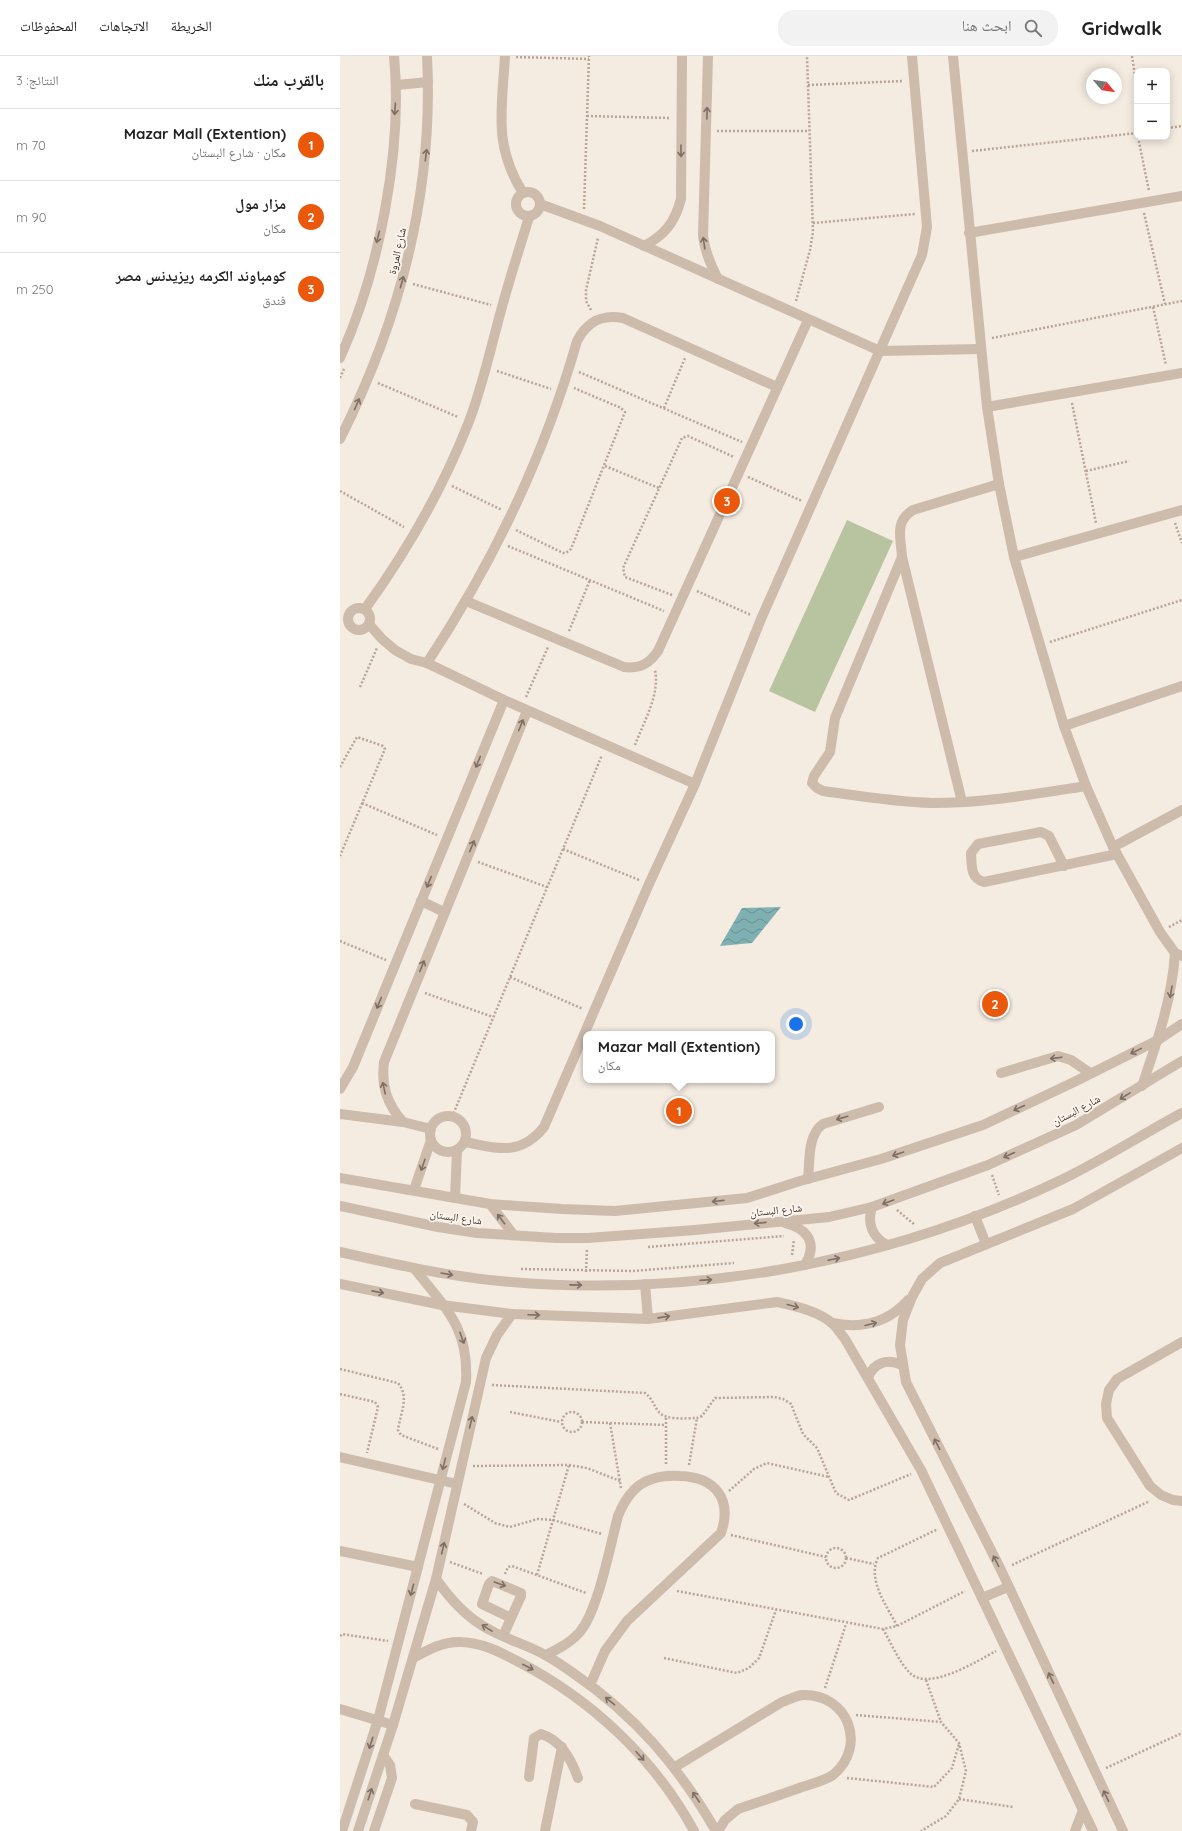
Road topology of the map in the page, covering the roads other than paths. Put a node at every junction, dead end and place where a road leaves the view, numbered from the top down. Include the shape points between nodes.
1 (394, 56) edge
2 (427, 56) edge
3 (505, 56) edge
4 (682, 56) edge
5 (708, 56) edge
6 (912, 56) edge
7 (953, 56) edge
8 (428, 82) junction
9 (397, 84) junction
10 (523, 193) junction
11 (1182, 196) edge
12 (540, 204) junction
13 (528, 217) junction
14 (969, 233) junction
15 (644, 246) junction
16 (718, 279) junction
17 (808, 320) junction
18 (980, 345) junction
19 (880, 351) junction
20 (340, 358) edge
21 (1182, 373) edge
22 (777, 388) junction
23 (987, 408) junction
24 (340, 439) edge
25 (999, 484) junction
26 (1182, 510) edge
27 (902, 557) junction
28 (1014, 557) junction
29 (466, 601) junction
30 (365, 609) junction
31 (344, 624) edge
32 (369, 624) junction
33 (427, 663) junction
34 (1182, 686) edge
35 (504, 700) junction
36 (524, 710) junction
37 (1064, 726) junction
38 (695, 784) junction
39 (1086, 786) junction
40 (962, 802) junction
41 (1182, 810) edge
42 (1115, 850) junction
43 (1064, 866) junction
44 (421, 901) junction
45 (444, 912) junction
46 (1179, 955) edge
47 (1182, 1024) edge
48 (586, 1031) edge
49 (583, 1039) edge
50 (1158, 1040) junction
51 (1182, 1061) edge
52 (1001, 1073) dead end
53 (1090, 1073) junction
54 (1142, 1086) junction
55 (340, 1089) edge
56 (879, 1107) dead end
57 (1182, 1113) edge
58 (340, 1114) edge
59 (403, 1122) junction
60 (431, 1129) junction
61 (431, 1140) junction
62 (465, 1142) junction
63 (1182, 1148) edge
64 (457, 1150) junction
65 (340, 1178) edge
66 (808, 1179) junction
67 (414, 1190) junction
68 (455, 1198) junction
69 (490, 1204) junction
70 (340, 1206) edge
71 (872, 1207) junction
72 (975, 1216) junction
73 (780, 1221) junction
74 (513, 1234) junction
75 (986, 1244) junction
76 (887, 1245) junction
77 (340, 1252) edge
78 (805, 1265) junction
79 (414, 1268) junction
80 (340, 1284) edge
81 (645, 1284) junction
82 (912, 1297) junction
83 (442, 1305) junction
84 (512, 1314) junction
85 (648, 1319) junction
86 (832, 1323) junction
87 (1182, 1342) edge
88 (902, 1364) junction
89 (868, 1378) junction
90 (340, 1457) edge
91 (440, 1480) junction
92 (457, 1484) junction
93 (1182, 1500) edge
94 (340, 1551) edge
95 (418, 1567) junction
96 (436, 1579) junction
97 (1008, 1587) junction
98 (982, 1598) junction
99 (511, 1618) dead end
100 (503, 1636) junction
101 (546, 1655) junction
102 (413, 1658) junction
103 (590, 1685) junction
104 (340, 1709) edge
105 (378, 1720) junction
106 (393, 1725) junction
107 (638, 1725) junction
108 (623, 1737) junction
109 (562, 1747) junction
110 (383, 1755) junction
111 (675, 1767) junction
112 (529, 1776) dead end
113 (578, 1778) dead end
114 (415, 1804) dead end
115 (1083, 1810) junction
116 (342, 1831) edge
117 (358, 1831) edge
118 (374, 1831) edge
119 (471, 1831) edge
120 (545, 1831) edge
121 (694, 1831) edge
122 (717, 1831) edge
123 (1076, 1831) edge
124 (1093, 1831) edge
125 (1123, 1831) edge

1 - 9 street, شارع المروة
2 - 8 street, شارع المروة
3 - 10 street via 502,141 505,159
4 -> 15 street via 681,199 677,214 669,228 658,239
16 -> 5 street via 705,251 703,236
6 - 19 street via 927,227 922,255
7 - 14 street
8 - 9 street
24 -> 8 street, شارع المروة via 384,340 403,281 420,203 427,143
9 -> 20 street, شارع المروة via 392,150 382,219 368,281
10 - 12 street via 532,193 539,199
10 - 13 street via 516,200 516,210
11 - 14 street
12 - 13 street via 538,210
12 - 15 street via 584,219
13 - 30 street via 487,368 469,422 443,482 416,533
14 - 18 street
15 - 16 street
16 - 17 street
17 - 19 street
17 - 22 street
18 - 19 street
18 - 23 street
19 - 38 street via 762,620
21 - 23 street
22 - 29 street via 682,599 652,660 644,666 624,667
22 - 29 street via 623,318 612,316 590,323 577,341 547,434 512,515
23 - 25 street
25 - 27 street via 904,515 900,523
25 - 28 street
26 - 28 street
27 - 40 street
27 - 40 street via 835,718 830,752 812,783 817,788 831,792 914,802
28 - 37 street
29 - 33 street
30 - 31 street via 360,607 350,612
30 - 32 street via 370,616
31 - 32 street via 358,630 365,629
32 - 33 street via 395,650
33 - 35 street
34 - 37 street
35 - 36 street
35 -> 44 street
36 - 38 street
45 -> 36 street
37 - 39 street
38 - 48 street
39 - 40 street
39 - 42 street
41 - 42 street
42 - 43 street
42 - 46 street via 1160,932
43 - 43 street via 984,882 977,880 973,875 971,853 978,844 1041,832 1049,836
44 - 45 street
44 -> 55 street via 353,1067
59 -> 45 street via 390,1105 383,1084 384,1062
46 -> 50 street
47 - 50 street
49 - 62 street via 544,1127 528,1144 505,1149
50 -> 53 street
50 - 54 street
51 - 54 street, شارع البستان
53 -> 52 street via 1071,1060 1058,1056
53 -> 66 street via 983,1125 881,1159
54 -> 71 street, شارع البستان via 1076,1125 988,1165
56 -> 66 street via 819,1127 812,1139
57 - 72 street via 1060,1181
58 - 59 street
59 - 60 street
60 - 61 street
60 - 62 street via 442,1118 452,1117 464,1126
61 - 64 street via 441,1151
61 -> 67 street
62 - 64 street
63 - 75 street via 1073,1209
64 - 68 street
65 - 67 street
66 -> 69 street via 747,1198 615,1211
67 - 68 street
68 - 69 street
74 -> 69 street
70 - 74 street, شارع البستان via 438,1227 477,1233
71 - 73 street, شارع البستان via 829,1217
71 - 76 street via 872,1231
72 - 75 street
72 - 76 street
73 -> 74 street, شارع البستان via 588,1238
73 - 78 street via 795,1226 807,1235 811,1250
75 - 82 street via 940,1263 922,1279
78 -> 76 street
77 - 79 street
81 -> 78 street via 735,1277
79 -> 81 street via 499,1281 585,1286
79 - 83 street
80 -> 83 street
81 - 85 street
86 -> 82 street via 847,1326 876,1323 902,1308
82 - 88 street via 903,1320 900,1344
83 - 84 street
83 -> 91 street via 455,1321 464,1340 467,1361 466,1382
84 -> 85 street
92 -> 84 street via 486,1358
85 -> 86 street via 777,1302 819,1315
86 - 89 street via 845,1339
87 - 93 street via 1117,1379 1109,1390 1106,1404 1107,1418 1150,1486 1173,1500
88 - 89 street via 890,1361 878,1364
97 -> 88 street via 906,1382
89 - 98 street via 921,1470
90 - 91 street
91 - 92 street
91 - 95 street
96 -> 92 street
94 - 95 street
95 -> 105 street
100 -> 96 street via 469,1617
96 - 102 street
97 - 98 street
125 -> 97 street
98 - 115 street
99 - 100 street
100 - 101 street
101 - 103 street
101 - 103 street via 564,1646 579,1633 590,1616 623,1502 634,1489 666,1475 701,1478 713,1486 721,1497 725,1509 725,1521 720,1533 627,1622 597,1668
102 - 106 street
102 -> 108 street via 435,1647 458,1642 482,1645 537,1671 596,1713
107 -> 103 street
104 - 105 street
105 - 106 street
105 -> 116 street
106 - 110 street
107 - 108 street
107 - 111 street
108 -> 121 street via 657,1775
109 - 112 street via 544,1735 536,1736 533,1741
109 - 113 street
109 - 120 street
117 -> 110 street
110 - 118 street via 390,1765 392,1778
122 -> 111 street
111 - 122 street via 782,1702 802,1695 822,1698 834,1704 844,1714 850,1727 851,1745 845,1763 832,1776 738,1810
114 - 119 street via 467,1815 473,1822
115 - 123 street
115 - 124 street

